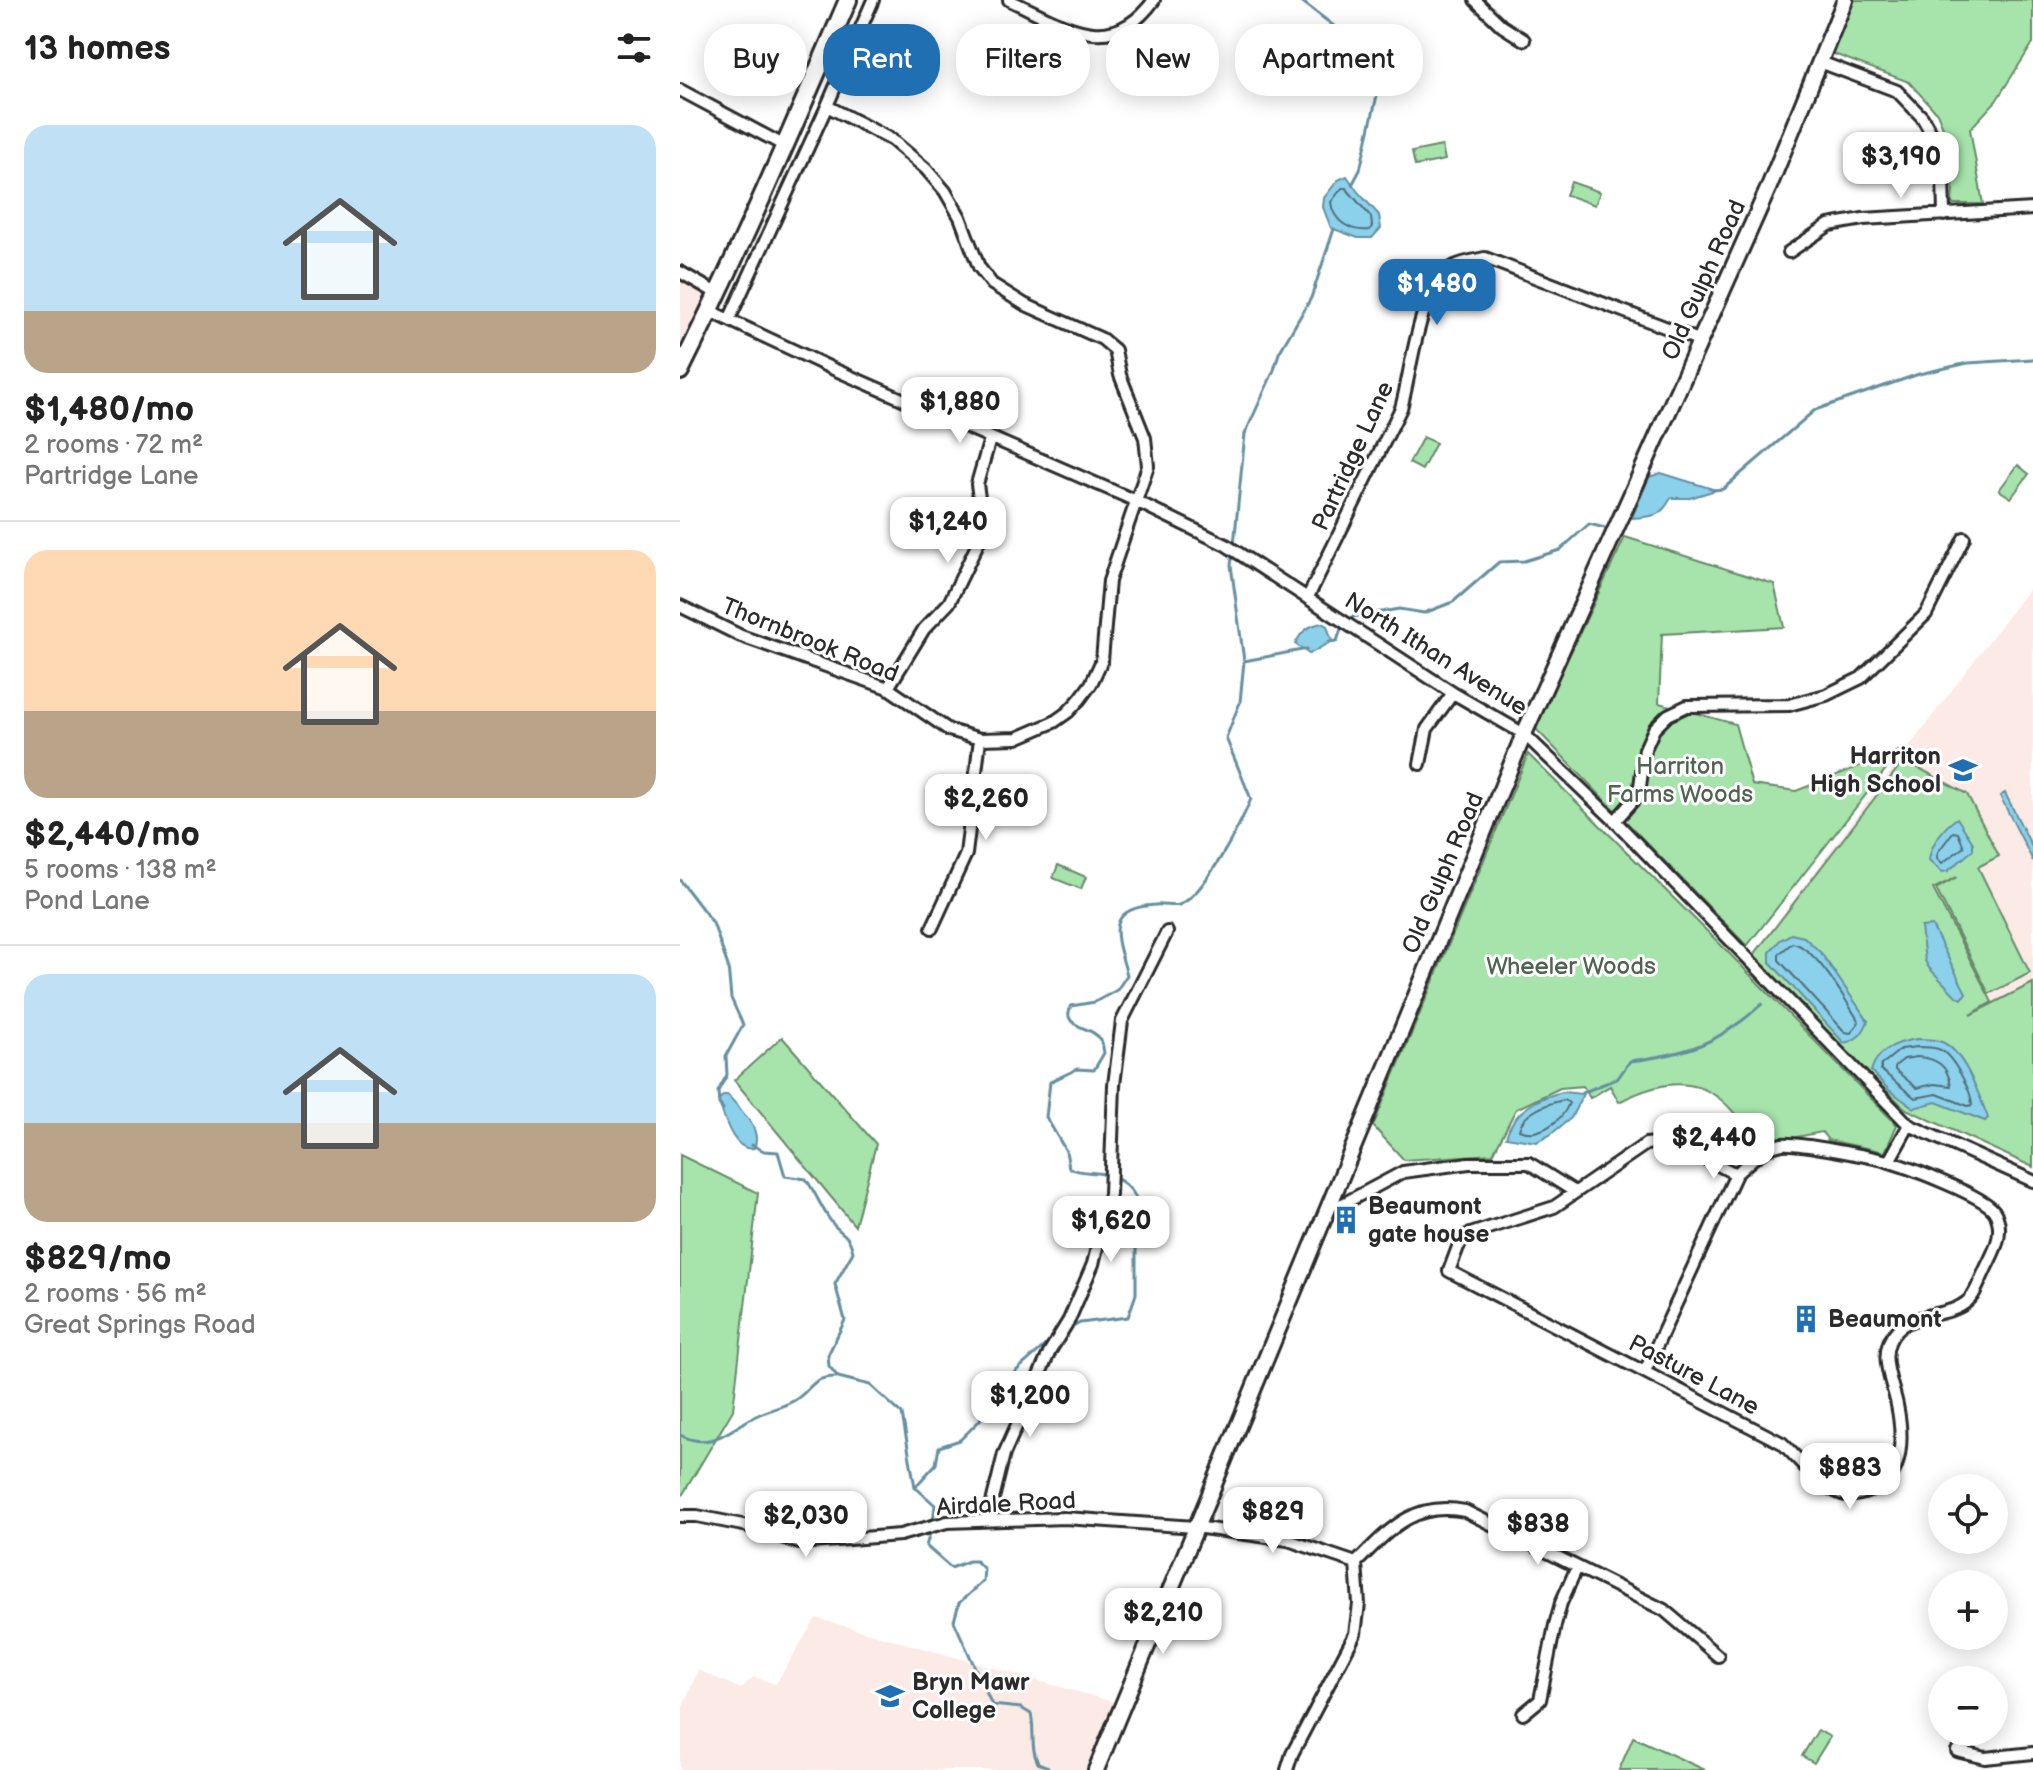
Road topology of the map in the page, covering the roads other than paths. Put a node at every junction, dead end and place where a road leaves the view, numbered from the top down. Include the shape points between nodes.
1 (848, 0) edge
2 (873, 0) edge
3 (1009, 0) edge
4 (1154, 0) edge
5 (1475, 0) edge
6 (1845, 0) edge
7 (1524, 40) dead end
8 (1820, 62) junction
9 (680, 90) edge
10 (827, 106) junction
11 (785, 146) junction
12 (2033, 209) edge
13 (1944, 215) junction
14 (1789, 252) dead end
15 (680, 272) edge
16 (718, 294) junction
17 (710, 311) junction
18 (729, 320) junction
19 (1701, 341) junction
20 (680, 371) edge
21 (990, 439) junction
22 (1134, 500) junction
23 (1964, 538) dead end
24 (1308, 597) junction
25 (680, 606) edge
26 (888, 688) junction
27 (1453, 693) junction
28 (1524, 734) junction
29 (980, 739) junction
30 (1420, 764) dead end
31 (1615, 821) junction
32 (932, 928) dead end
33 (1167, 932) dead end
34 (1909, 1125) junction
35 (1889, 1161) junction
36 (1736, 1174) junction
37 (2033, 1181) edge
38 (1575, 1192) junction
39 (1330, 1202) junction
40 (1645, 1371) junction
41 (680, 1516) edge
42 (988, 1519) junction
43 (1195, 1527) junction
44 (1356, 1563) junction
45 (1577, 1567) junction
46 (1718, 1656) dead end
47 (1523, 1714) dead end
48 (1957, 1751) dead end
49 (2033, 1753) edge
50 (1096, 1770) edge
51 (1287, 1770) edge

1 - 11 main road
2 - 10 street
3 - 4 street via 1079,31 1104,35 1137,22
5 - 7 street
6 - 8 street, Old Gulph Road
8 - 13 street via 1897,91 1922,117 1939,147
8 - 19 street, Old Gulph Road
9 - 11 street
10 - 18 street
10 - 22 street, Thornbrook Road via 892,140 926,169 952,204 979,267 992,284 1111,344 1148,453
11 - 16 main road
12 - 13 street
13 - 14 street via 1829,225
15 - 16 street
16 - 17 main road
17 - 18 street, North Ithan Avenue
17 - 20 main road
18 - 21 street, North Ithan Avenue
19 - 24 street, Partridge Lane via 1485,258 1454,266 1436,282 1423,311 1401,408
19 - 28 street, Old Gulph Road
21 - 22 street, North Ithan Avenue
21 - 26 street via 977,484 981,537 949,603 924,629
22 - 24 street, North Ithan Avenue via 1226,545
22 - 29 street, Thornbrook Road via 1109,581 1102,660 1091,684 1054,722 1017,738
23 - 31 street via 1926,614 1861,678 1789,705 1687,706 1668,715 1645,749 1639,794
24 - 27 street, North Ithan Avenue
25 - 26 street, Thornbrook Road via 741,636
26 - 29 street, Thornbrook Road via 949,730
27 - 28 street, North Ithan Avenue
27 - 30 street via 1427,729
28 - 31 street, North Ithan Avenue
28 - 39 street, Old Gulph Road
29 - 32 street via 966,854
31 - 34 street, North Ithan Avenue
33 - 42 street via 1122,1021 1110,1194 1093,1264 1004,1454
34 - 35 street
34 - 37 street, North Ithan Avenue
35 - 36 street via 1782,1144 1759,1154
35 - 40 street, Pasture Lane via 1994,1210 1999,1239 1972,1297 1961,1306 1908,1322 1887,1346 1901,1440 1894,1472 1879,1488 1843,1494 1782,1443
36 - 38 street via 1658,1142 1646,1144
36 - 40 street
38 - 39 street via 1529,1163 1469,1163 1403,1172 1341,1205
38 - 40 street, Pasture Lane via 1554,1207 1467,1235 1449,1271
39 - 43 street, Old Gulph Road
41 - 42 street, Airdale Road via 753,1527 799,1543 900,1535 947,1522
42 - 43 street, Airdale Road
43 - 44 street, Airdale Road via 1288,1540
43 - 50 street, Old Gulph Road
44 - 45 street via 1412,1515 1451,1508
44 - 51 street via 1355,1634
45 - 46 street via 1664,1610
45 - 47 street via 1561,1603 1540,1700
48 - 49 street via 1985,1758

